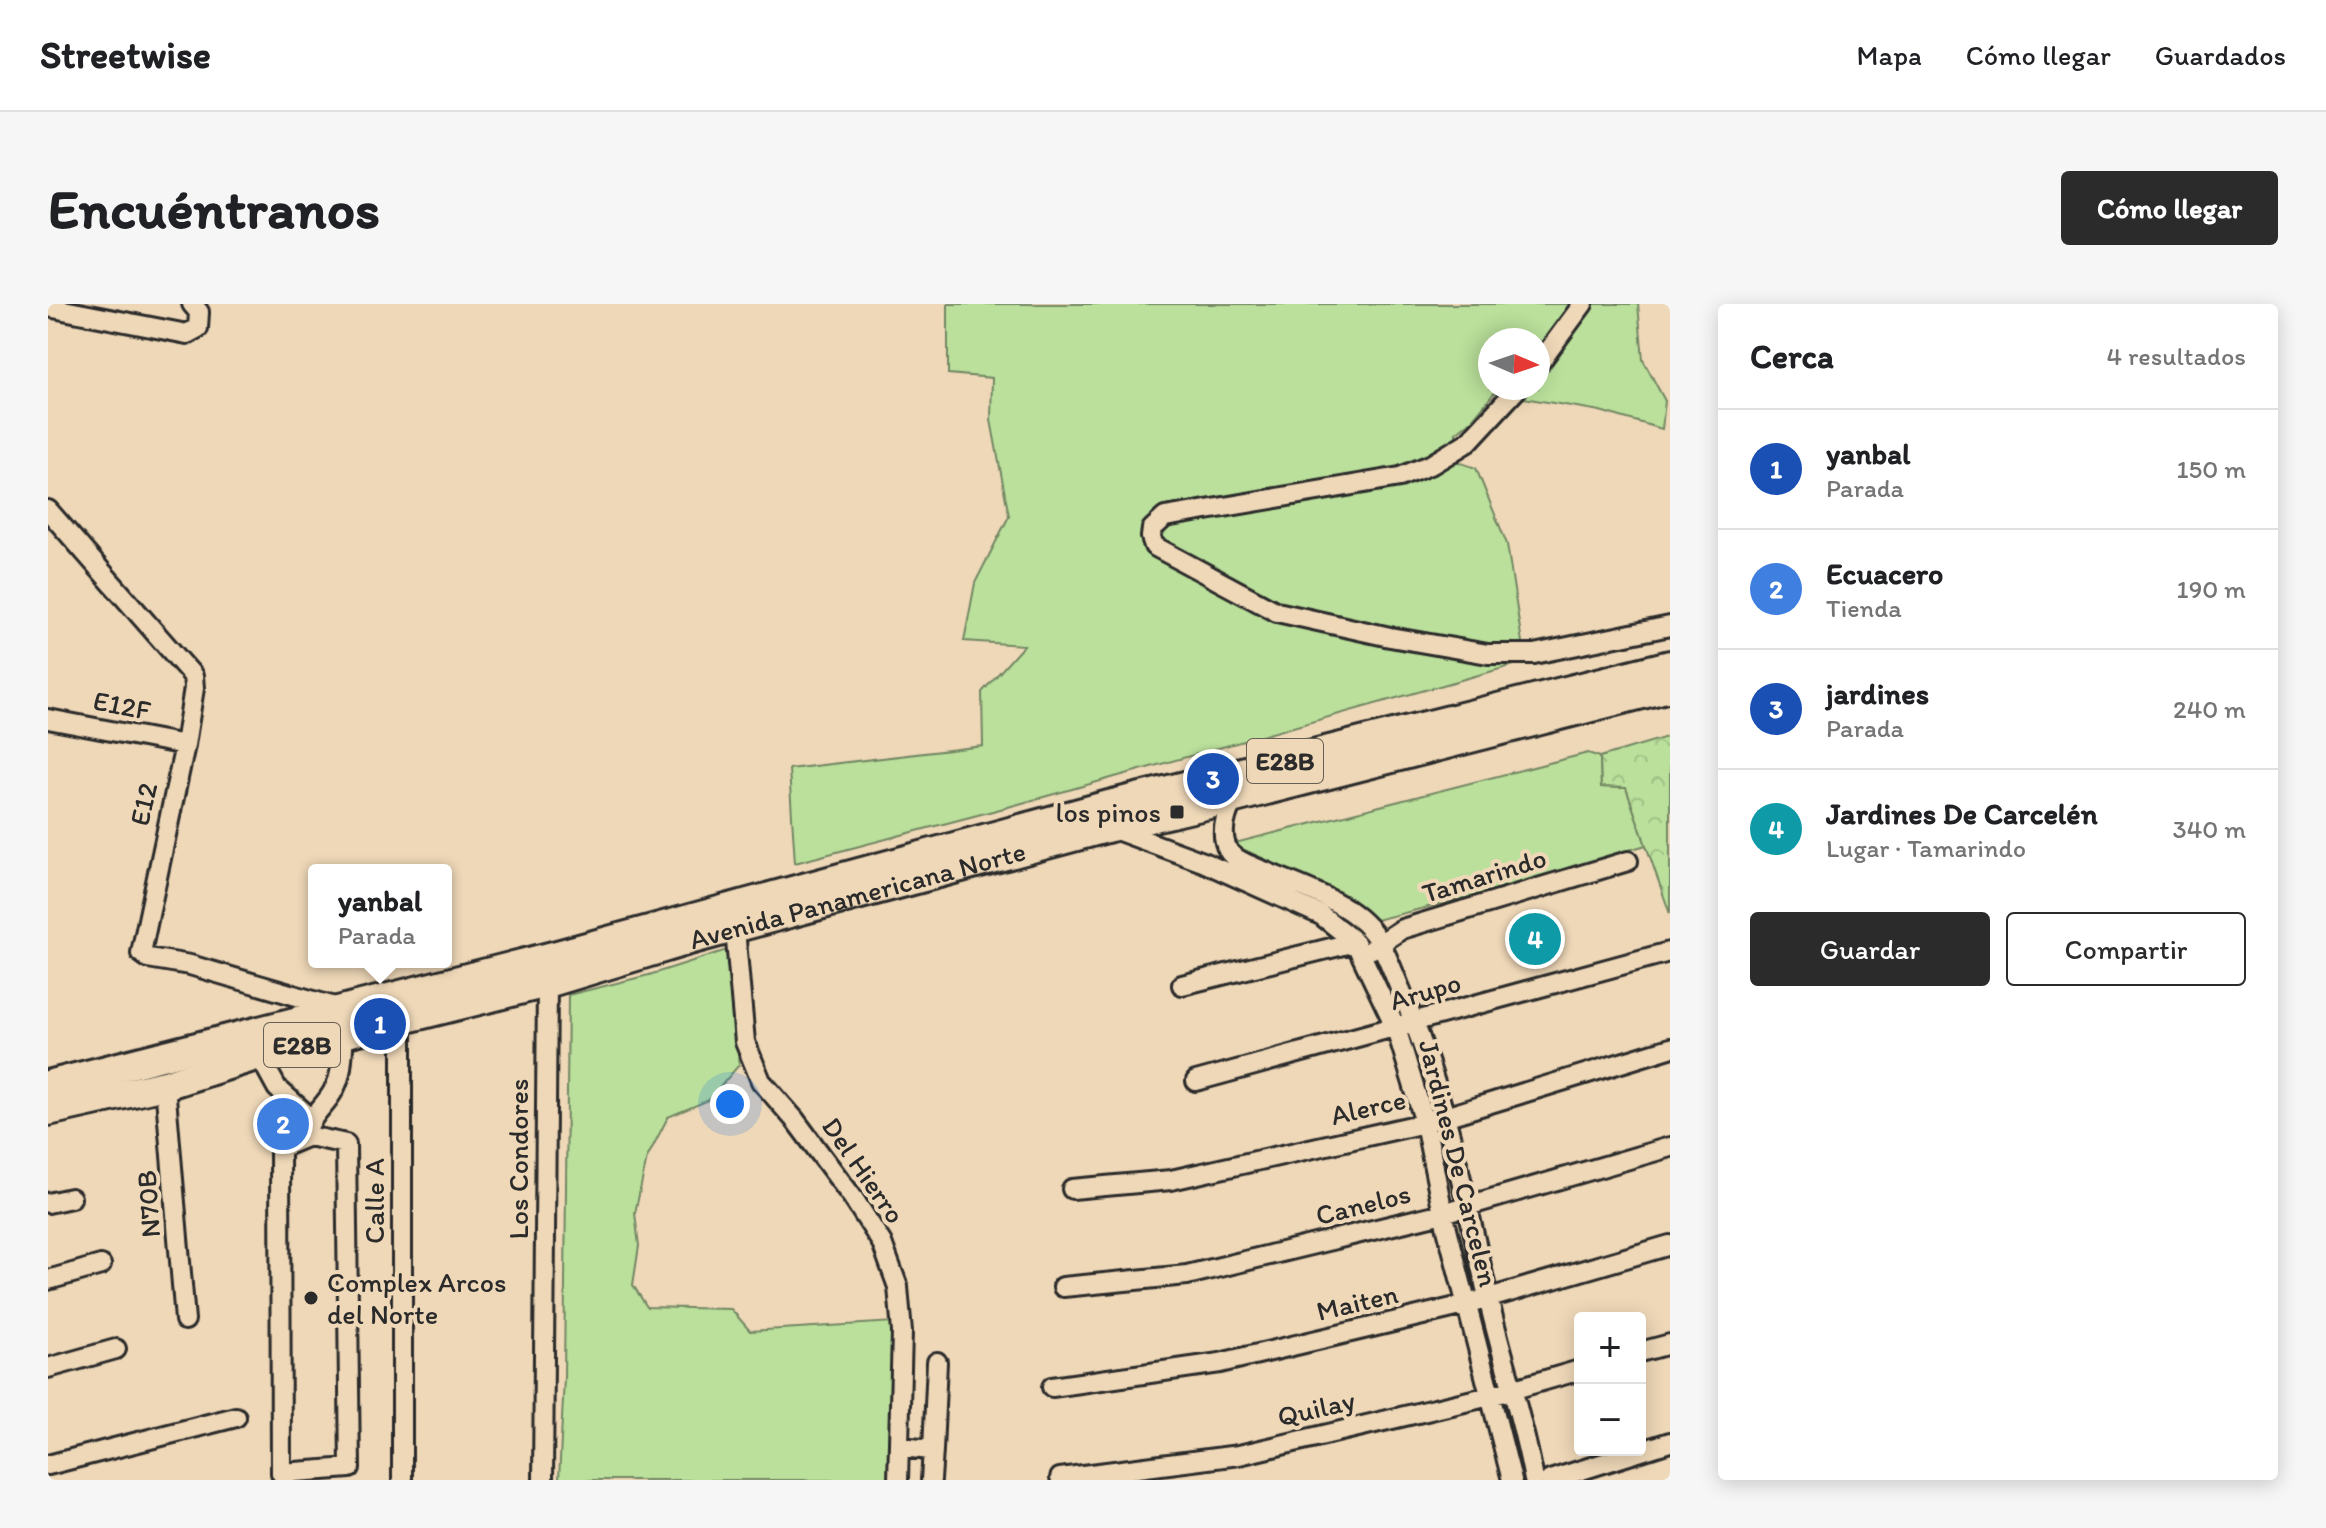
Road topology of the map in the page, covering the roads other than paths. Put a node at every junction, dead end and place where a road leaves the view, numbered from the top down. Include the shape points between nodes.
1 (192, 304) edge
2 (1583, 304) edge
3 (48, 307) edge
4 (1550, 349) edge
5 (1507, 400) edge
6 (48, 510) edge
7 (1670, 626) edge
8 (1670, 665) edge
9 (1670, 687) edge
10 (48, 719) edge
11 (185, 745) junction
12 (1235, 798) junction
13 (1110, 827) junction
14 (1628, 861) dead end
15 (734, 918) junction
16 (1381, 944) junction
17 (1359, 948) junction
18 (1669, 952) edge
19 (547, 983) junction
20 (1182, 985) dead end
21 (402, 1018) junction
22 (344, 1022) junction
23 (1415, 1023) junction
24 (1396, 1028) junction
25 (1670, 1048) edge
26 (259, 1055) junction
27 (1196, 1081) dead end
28 (48, 1085) edge
29 (165, 1085) junction
30 (48, 1111) edge
31 (1444, 1118) junction
32 (1425, 1123) junction
33 (309, 1130) junction
34 (1670, 1147) edge
35 (1072, 1189) dead end
36 (71, 1198) dead end
37 (48, 1203) edge
38 (1466, 1207) junction
39 (1443, 1213) junction
40 (1670, 1245) edge
41 (101, 1265) dead end
42 (48, 1280) edge
43 (1063, 1287) dead end
44 (1488, 1298) junction
45 (1465, 1305) junction
46 (185, 1320) dead end
47 (1670, 1344) edge
48 (116, 1349) dead end
49 (1646, 1350) edge
50 (937, 1362) dead end
51 (48, 1368) edge
52 (1574, 1372) edge
53 (1052, 1387) dead end
54 (1514, 1389) junction
55 (1490, 1396) junction
56 (236, 1417) dead end
57 (1670, 1442) edge
58 (899, 1447) junction
59 (933, 1450) junction
60 (48, 1465) edge
61 (1060, 1478) dead end
62 (402, 1480) edge
63 (543, 1480) edge
64 (898, 1480) edge
65 (931, 1480) edge
66 (1512, 1480) edge
67 (1534, 1480) edge
68 (1550, 1480) edge

1 - 3 street via 199,312 198,328 187,334
2 - 4 street
5 - 7 street via 1468,442 1432,464 1400,477 1165,517 1152,529 1154,546 1277,612 1488,654 1534,654
6 - 11 street, E12 via 193,676
8 - 15 main road, Avenida Panamericana Norte / E28B via 1109,805
9 - 12 main road, Avenida Panamericana Norte / E28B
10 - 11 street, E12F
11 - 22 street, E12 via 141,953 190,965
12 - 13 main road, Avenida Panamericana Norte / E28B
12 - 16 street, Jardines De Carcelen via 1225,818 1228,851 1243,863 1351,912
13 - 15 main road, Avenida Panamericana Norte / E28B
13 - 17 street, Jardines De Carcelen via 1321,915
14 - 16 street, Tamarindo via 1402,929
15 - 19 main road, Avenida Panamericana Norte / E28B via 665,947
15 - 22 main road, Avenida Panamericana Norte / E28B
15 - 58 street, Del Hierro via 745,1042 761,1081 860,1209 882,1243 898,1287
16 - 17 street, Tamarindo
16 - 23 street, Jardines De Carcelen
17 - 20 street, Tamarindo
17 - 24 street, Jardines De Carcelen
18 - 23 street, Arupo
19 - 21 main road, Avenida Panamericana Norte / E28B
19 - 63 street, Los Condores
21 - 22 main road, Avenida Panamericana Norte / E28B
21 - 62 street, Calle A
22 - 26 main road, Avenida Panamericana Norte / E28B
22 - 28 main road, Avenida Panamericana Norte / E28B
22 - 33 street via 340,1076 314,1113
23 - 24 street, Arupo
23 - 31 street, Jardines De Carcelen
24 - 27 street, Arupo
24 - 32 street, Jardines De Carcelen
25 - 31 street, Alerce
26 - 29 main road, Avenida Panamericana Norte / E28B
26 - 33 street via 277,1088 305,1113
29 - 30 main road, Avenida Panamericana Norte / E28B
29 - 46 street, N70B
31 - 32 street, Alerce
31 - 38 street, Jardines De Carcelen
32 - 35 street, Alerce via 1171,1180
32 - 39 street, Jardines De Carcelen
33 - 33 street via 346,1144 350,1468 281,1473 280,1148
34 - 38 street, Canelos
36 - 37 street
38 - 39 street, Canelos
38 - 44 street, Jardines De Carcelen
39 - 43 street, Canelos via 1187,1275
39 - 45 street, Jardines De Carcelen
40 - 44 street, Maiten
41 - 42 street
44 - 45 street, Maiten
44 - 54 street, Jardines De Carcelen
45 - 53 street, Maiten via 1220,1363
45 - 55 street, Jardines De Carcelen
47 - 49 street
48 - 51 street
50 - 59 street
52 - 54 street, Quilay
54 - 55 street, Quilay
54 - 67 street, Jardines De Carcelen
55 - 61 street, Quilay via 1239,1455
55 - 66 street, Jardines De Carcelen
56 - 60 street
57 - 68 street
58 - 59 street
58 - 64 street, Del Hierro
59 - 65 street

